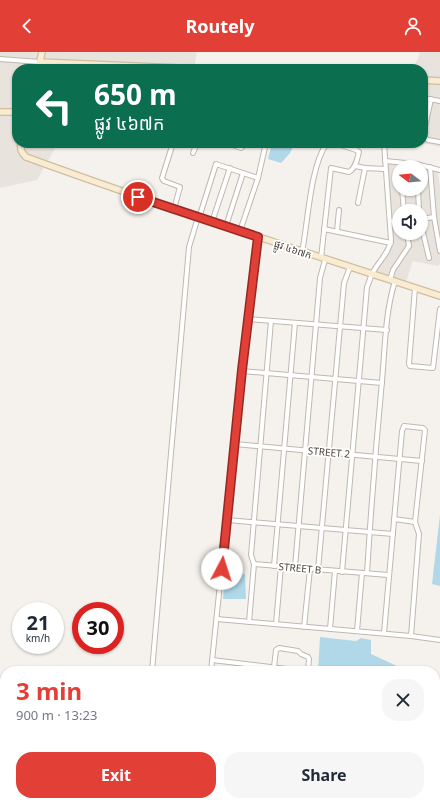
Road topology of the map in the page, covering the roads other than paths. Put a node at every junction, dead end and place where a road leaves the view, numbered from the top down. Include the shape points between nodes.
1 (42, 52) edge
2 (0, 59) edge
3 (40, 62) junction
4 (73, 64) edge
5 (428, 80) edge
6 (440, 81) edge
7 (428, 99) edge
8 (431, 99) junction
9 (440, 100) edge
10 (0, 112) edge
11 (12, 112) edge
12 (428, 113) edge
13 (428, 140) edge
14 (440, 142) edge
15 (21, 148) edge
16 (171, 148) edge
17 (196, 148) edge
18 (265, 148) edge
19 (324, 148) edge
20 (350, 148) edge
21 (384, 148) edge
22 (194, 153) dead end
23 (385, 161) junction
24 (392, 163) edge
25 (355, 166) junction
26 (430, 167) joint
27 (230, 168) junction
28 (366, 168) junction
29 (385, 169) junction
30 (440, 170) edge
31 (243, 173) junction
32 (258, 178) junction
33 (358, 203) dead end
34 (174, 209) junction
35 (340, 210) dead end
36 (199, 217) junction
37 (434, 217) junction
38 (428, 218) edge
39 (212, 222) junction
40 (390, 222) joint
41 (226, 226) junction
42 (324, 229) junction
43 (240, 231) junction
44 (337, 231) junction
45 (258, 237) junction
46 (408, 240) edge
47 (425, 240) edge
48 (391, 243) junction
49 (440, 250) edge
50 (302, 252) junction
51 (429, 258) dead end
52 (323, 259) junction
53 (350, 267) junction
54 (372, 274) junction
55 (393, 281) junction
56 (415, 288) junction
57 (440, 296) edge
58 (440, 309) edge
59 (248, 319) junction
60 (271, 321) junction
61 (295, 323) junction
62 (317, 324) junction
63 (340, 326) junction
64 (364, 328) junction
65 (387, 330) junction
66 (242, 370) junction
67 (267, 373) junction
68 (290, 375) junction
69 (312, 377) junction
70 (336, 379) junction
71 (359, 381) junction
72 (382, 383) junction
73 (235, 444) junction
74 (260, 446) junction
75 (284, 448) junction
76 (306, 450) junction
77 (329, 452) junction
78 (353, 454) junction
79 (375, 456) junction
80 (400, 459) junction
81 (422, 461) junction
82 (394, 519) junction
83 (227, 520) junction
84 (254, 522) junction
85 (415, 522) junction
86 (278, 524) junction
87 (299, 526) junction
88 (322, 528) junction
89 (346, 530) junction
90 (370, 532) junction
91 (393, 534) junction
92 (254, 564) junction
93 (274, 566) junction
94 (281, 566) junction
95 (295, 567) junction
96 (310, 569) junction
97 (318, 570) junction
98 (335, 571) junction
99 (342, 572) junction
100 (364, 573) junction
101 (388, 575) junction
102 (217, 619) junction
103 (250, 622) junction
104 (276, 624) junction
105 (304, 627) junction
106 (330, 629) junction
107 (357, 631) junction
108 (384, 633) junction
109 (411, 636) junction
110 (440, 640) edge
111 (212, 660) junction
112 (152, 666) edge
113 (211, 666) edge
114 (258, 666) edge
115 (274, 666) edge
116 (308, 666) edge
117 (339, 806) edge
118 (347, 806) edge

1 - 3 street
2 - 3 street
3 - 4 street
5 - 6 street
7 - 8 street
8 - 9 street
8 - 12 street
10 - 11 street
13 - 14 street
15 - 34 street, ផ្លូវ ៤៦៧ក via 26,157
16 - 34 street via 162,178 180,187
17 - 22 street
18 - 32 street
19 - 50 street via 312,185
20 - 25 street via 359,152
21 - 23 street
23 - 24 street
23 - 29 street
25 - 28 street
25 - 42 street via 349,172 330,168
26 - 30 street
26 - 37 street
27 - 31 street
27 - 36 street via 216,164
27 - 39 street
28 - 29 street
28 - 33 street
29 - 40 street
31 - 32 street
31 - 41 street
32 - 43 street
34 - 36 street, ផ្លូវ ៤៦៧ក
35 - 44 street
36 - 39 street, ផ្លូវ ៤៦៧ក
36 - 112 street via 189,247
37 - 38 street
37 - 49 street
39 - 41 street, ផ្លូវ ៤៦៧ក
40 - 48 street
41 - 43 street, ផ្លូវ ៤៦៧ក
42 - 44 street
42 - 52 street
43 - 45 street, ផ្លូវ ៤៦៧ក
44 - 48 street
45 - 50 street, ផ្លូវ ៤៦៧ក
45 - 59 street
46 - 55 street via 409,246 393,270
47 - 51 street
48 - 54 street
50 - 52 street, ផ្លូវ ៤៦៧ក
52 - 53 street, ផ្លូវ ៤៦៧ក
52 - 62 street
53 - 54 street, ផ្លូវ ៤៦៧ក
53 - 63 street via 344,283
54 - 55 street, ផ្លូវ ៤៦៧ក
54 - 64 street via 368,287
55 - 56 street, ផ្លូវ ៤៦៧ក
55 - 65 street
56 - 57 street, ផ្លូវ ៤៦៧ក
56 - 58 street via 410,366 434,368
59 - 60 street
59 - 66 street
60 - 61 street
60 - 67 street
61 - 62 street
61 - 68 street
62 - 63 street
62 - 69 street
63 - 64 street
63 - 70 street
64 - 65 street
64 - 71 street
65 - 72 street
66 - 67 street
66 - 73 street
67 - 68 street
67 - 74 street
68 - 69 street
68 - 75 street
69 - 70 street
69 - 76 street
70 - 71 street
70 - 77 street
71 - 72 street
71 - 78 street
72 - 79 street
73 - 74 street, STREET 2
73 - 83 street
74 - 75 street, STREET 2
74 - 84 street
75 - 76 street, STREET 2
75 - 86 street
76 - 77 street, STREET 2
76 - 87 street
77 - 78 street, STREET 2
77 - 88 street
78 - 79 street, STREET 2
78 - 89 street
79 - 80 street, STREET 2
79 - 90 street
80 - 81 street, STREET 2
80 - 81 street via 404,426 425,430
80 - 82 street
81 - 85 street
82 - 85 street
82 - 91 street
83 - 84 street
83 - 102 street
84 - 86 street
84 - 92 street via 251,555
85 - 109 street via 418,534
86 - 87 street
86 - 93 street
87 - 88 street
87 - 95 street
88 - 89 street
88 - 97 street
89 - 90 street
89 - 99 street
90 - 91 street
90 - 100 street
91 - 101 street
92 - 93 street, STREET B
92 - 103 street
93 - 94 street, STREET B
94 - 95 street, STREET B
94 - 104 street
95 - 96 street, STREET B
96 - 97 street, STREET B
96 - 105 street
97 - 98 street, STREET B
98 - 99 street, STREET B
98 - 106 street
99 - 100 street, STREET B
100 - 101 street, STREET B
100 - 107 street
101 - 108 street
102 - 103 street
102 - 111 street
103 - 104 street
104 - 105 street
105 - 106 street
106 - 107 street
107 - 108 street
108 - 109 street
109 - 110 street
111 - 113 street
111 - 114 street
115 - 116 street via 276,650 279,648 298,651 308,656
117 - 118 street

